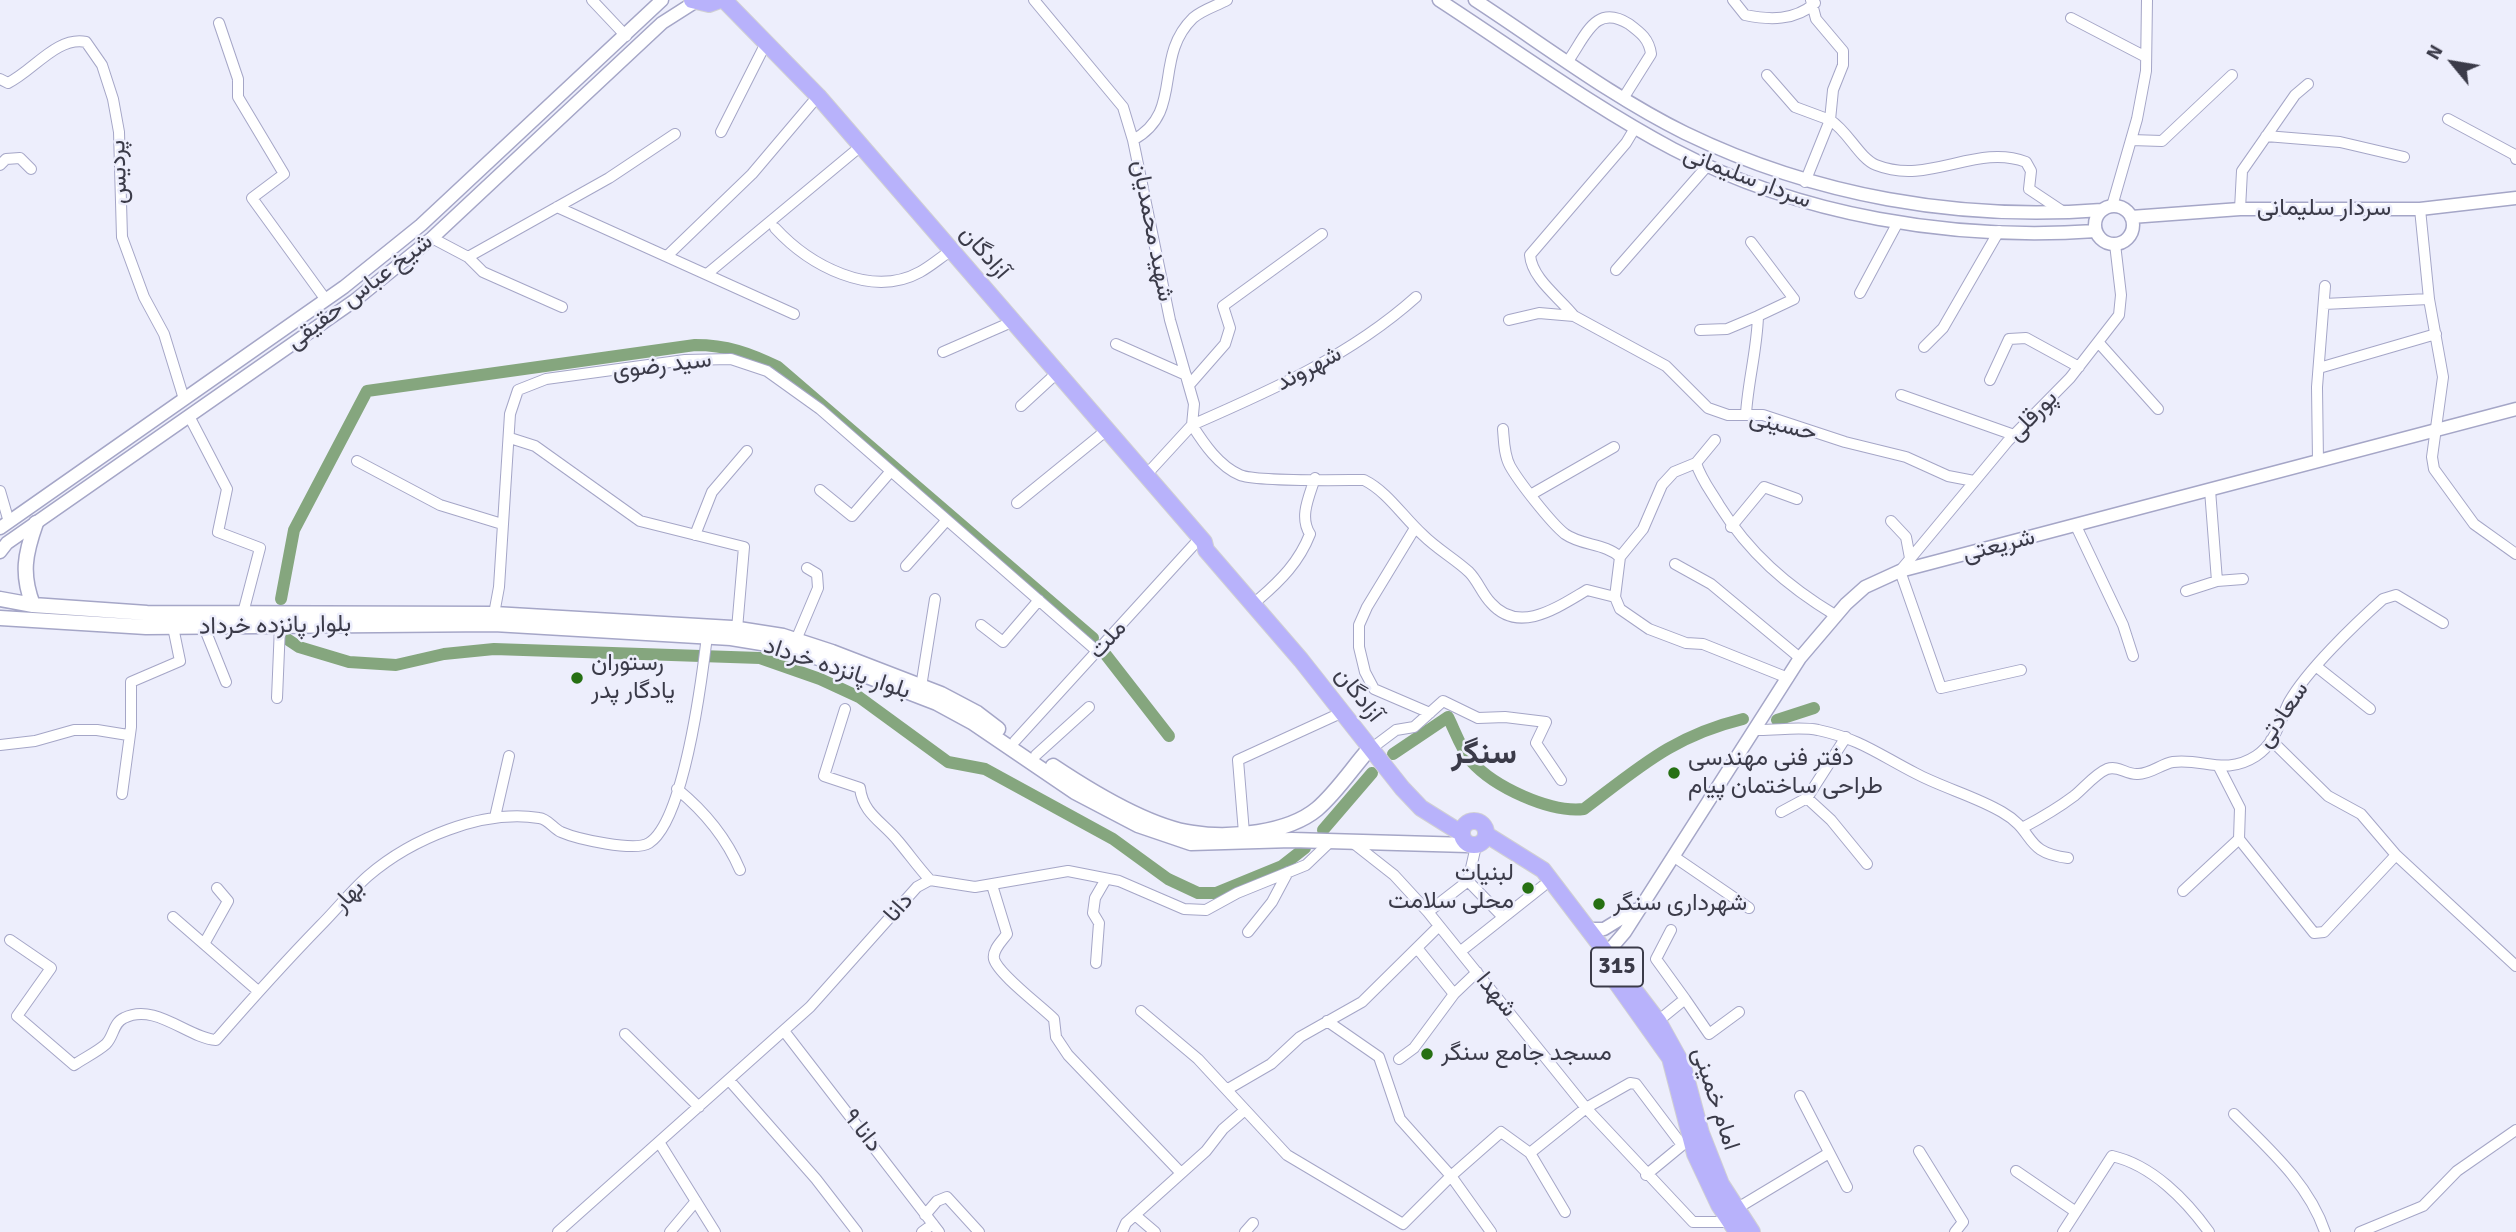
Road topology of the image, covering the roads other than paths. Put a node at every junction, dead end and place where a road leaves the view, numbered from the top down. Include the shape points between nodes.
1 (592, 0) edge
2 (662, 0) edge
3 (722, 0) edge
4 (1034, 0) edge
5 (1227, 0) edge
6 (1439, 0) edge
7 (1475, 0) edge
8 (1733, 0) edge
9 (2147, 0) edge
10 (693, 1) edge
11 (1814, 2) edge
12 (2071, 18) dead end
13 (219, 23) dead end
14 (626, 36) junction
15 (766, 43) junction
16 (2146, 57) junction
17 (1568, 61) junction
18 (1768, 75) dead end
19 (2231, 75) dead end
20 (0, 79) edge
21 (2308, 84) dead end
22 (818, 96) junction
23 (1624, 97) junction
24 (2448, 119) dead end
25 (1829, 120) junction
26 (1635, 128) junction
27 (721, 132) dead end
28 (675, 134) dead end
29 (2266, 136) junction
30 (1133, 140) junction
31 (2131, 140) junction
32 (861, 146) junction
33 (2404, 157) dead end
34 (2516, 159) edge
35 (0, 164) edge
36 (1708, 165) junction
37 (31, 169) dead end
38 (1805, 182) junction
39 (2516, 198) edge
40 (557, 207) junction
41 (2107, 208) junction
42 (2240, 209) junction
43 (2420, 209) junction
44 (2065, 213) junction
45 (2132, 217) junction
46 (1898, 222) junction
47 (775, 228) dead end
48 (1999, 231) junction
49 (2096, 231) junction
50 (1322, 234) dead end
51 (432, 238) junction
52 (1751, 243) dead end
53 (2115, 244) junction
54 (952, 250) junction
55 (667, 256) junction
56 (468, 257) junction
57 (1616, 270) dead end
58 (707, 274) junction
59 (2325, 286) dead end
60 (1860, 293) dead end
61 (1416, 298) dead end
62 (2429, 299) junction
63 (326, 300) junction
64 (2324, 304) junction
65 (562, 307) dead end
66 (794, 314) dead end
67 (1574, 316) junction
68 (1758, 316) junction
69 (1509, 320) dead end
70 (1014, 321) junction
71 (1700, 330) dead end
72 (2436, 334) junction
73 (2099, 343) junction
74 (1116, 344) dead end
75 (259, 346) junction
76 (1924, 347) dead end
77 (943, 352) dead end
78 (269, 360) junction
79 (2079, 367) junction
80 (2319, 368) junction
81 (1058, 372) junction
82 (1188, 379) junction
83 (1990, 380) dead end
84 (1901, 395) dead end
85 (184, 399) junction
86 (1021, 406) dead end
87 (2158, 408) dead end
88 (2516, 409) edge
89 (1746, 414) junction
90 (189, 416) junction
91 (1192, 425) junction
92 (2437, 428) junction
93 (1108, 429) junction
94 (1503, 429) dead end
95 (2014, 435) junction
96 (510, 438) junction
97 (1715, 440) dead end
98 (1614, 447) dead end
99 (747, 451) dead end
100 (2318, 460) junction
101 (358, 461) dead end
102 (1696, 463) junction
103 (891, 471) junction
104 (1147, 474) junction
105 (1315, 478) junction
106 (1974, 481) junction
107 (820, 490) dead end
108 (2210, 490) junction
109 (0, 491) edge
110 (1532, 494) junction
111 (1797, 499) dead end
112 (1017, 503) dead end
113 (946, 521) junction
114 (1891, 521) dead end
115 (36, 523) junction
116 (502, 524) junction
117 (5, 525) edge
118 (2076, 526) junction
119 (1731, 527) junction
120 (1415, 528) junction
121 (695, 535) junction
122 (1202, 540) junction
123 (2, 548) edge
124 (2516, 554) edge
125 (1620, 557) junction
126 (1910, 558) junction
127 (1675, 564) dead end
128 (906, 566) dead end
129 (807, 568) dead end
130 (1900, 571) junction
131 (2243, 579) dead end
132 (2217, 581) junction
133 (2186, 591) dead end
134 (1615, 597) junction
135 (0, 599) edge
136 (935, 599) dead end
137 (1259, 599) junction
138 (1040, 600) junction
139 (33, 606) junction
140 (243, 613) junction
141 (494, 614) junction
142 (1835, 615) junction
143 (0, 618) edge
144 (356, 620) junction
145 (2443, 623) dead end
146 (981, 625) dead end
147 (280, 626) junction
148 (173, 627) junction
149 (204, 627) junction
150 (737, 629) junction
151 (707, 636) junction
152 (796, 640) junction
153 (1098, 652) junction
154 (2133, 656) dead end
155 (1800, 658) junction
156 (2317, 667) junction
157 (2021, 670) dead end
158 (1788, 678) junction
159 (226, 682) dead end
160 (921, 687) junction
161 (276, 698) dead end
162 (1088, 707) dead end
163 (845, 709) dead end
164 (2370, 709) dead end
165 (1343, 712) junction
166 (1430, 713) junction
167 (1754, 730) junction
168 (128, 735) junction
169 (1846, 737) junction
170 (2271, 740) junction
171 (0, 745) edge
172 (1013, 745) junction
173 (1373, 747) junction
174 (1036, 755) junction
175 (509, 756) dead end
176 (2219, 767) junction
177 (1560, 780) dead end
178 (677, 789) junction
179 (122, 794) dead end
180 (1807, 798) junction
181 (1781, 812) dead end
182 (495, 817) junction
183 (2024, 827) junction
184 (1244, 833) junction
185 (1473, 838) junction
186 (2239, 839) junction
187 (1330, 842) junction
188 (1351, 842) junction
189 (2396, 855) junction
190 (1673, 856) junction
191 (2068, 858) dead end
192 (1867, 864) dead end
193 (740, 870) dead end
194 (1288, 872) junction
195 (1106, 879) junction
196 (930, 880) junction
197 (1468, 881) junction
198 (992, 885) junction
199 (1543, 886) junction
200 (217, 888) dead end
201 (2183, 891) dead end
202 (1638, 908) junction
203 (1749, 908) dead end
204 (1428, 912) junction
205 (1502, 916) junction
206 (173, 917) dead end
207 (1439, 926) junction
208 (1589, 929) junction
209 (1671, 930) dead end
210 (1248, 932) dead end
211 (10, 940) dead end
212 (204, 944) junction
213 (1417, 948) junction
214 (1461, 951) junction
215 (1604, 958) junction
216 (1096, 963) dead end
217 (2516, 966) edge
218 (1477, 972) junction
219 (258, 991) junction
220 (1454, 993) junction
221 (1685, 999) junction
222 (1141, 1011) dead end
223 (1739, 1012) dead end
224 (1327, 1021) junction
225 (1658, 1021) junction
226 (783, 1031) junction
227 (625, 1034) dead end
228 (1399, 1059) dead end
229 (729, 1080) junction
230 (1228, 1088) junction
231 (1800, 1096) dead end
232 (699, 1107) junction
233 (1586, 1108) junction
234 (1245, 1111) junction
235 (2234, 1114) dead end
236 (2516, 1130) edge
237 (1691, 1139) junction
238 (659, 1142) junction
239 (1919, 1152) dead end
240 (1530, 1153) junction
241 (1829, 1153) junction
242 (2016, 1171) dead end
243 (1181, 1172) junction
244 (1646, 1175) junction
245 (1451, 1176) junction
246 (1847, 1187) dead end
247 (696, 1201) junction
248 (1565, 1212) dead end
249 (2076, 1212) junction
250 (925, 1214) junction
251 (1135, 1215) junction
252 (1734, 1221) edge
253 (1253, 1223) dead end
254 (936, 1228) edge
255 (558, 1232) edge
256 (670, 1232) edge
257 (715, 1232) edge
258 (857, 1232) edge
259 (922, 1232) edge
260 (979, 1232) edge
261 (1122, 1232) edge
262 (1155, 1232) edge
263 (1244, 1232) edge
264 (1491, 1232) edge
265 (1752, 1232) edge
266 (1955, 1232) edge
267 (2063, 1232) edge
268 (2209, 1232) edge
269 (2325, 1232) edge
270 (2360, 1232) edge

1 - 14 street
2 - 14 street, شیخ عباس حقیقی
3 - 10 main road via 709,4
3 - 15 main road, آزادگان
4 - 30 street, شهید محمدیان via 1123,107
5 - 30 street via 1194,17 1181,34 1170,58 1164,106 1157,123
6 - 26 street, سردار سلیمانی
7 - 17 street, سردار سلیمانی
8 - 11 street via 1745,15 1775,20
9 - 16 street
10 - 51 street, شیخ عباس حقیقی via 662,23
11 - 25 street via 1816,19 1843,51
12 - 16 street
13 - 63 street via 238,79 238,97 284,174 252,198
14 - 63 street, شیخ عباس حقیقی via 421,225
15 - 22 main road, آزادگان
15 - 27 street
16 - 31 street
17 - 23 street, سردار سلیمانی
17 - 23 street via 1597,20 1606,15 1639,31 1649,42 1651,54
18 - 25 street via 1795,107
19 - 31 street via 2162,141
20 - 85 street, پردیس via 8,83 19,78 75,39 86,42 102,65 118,132 122,237 164,334
21 - 29 street
22 - 32 main road, آزادگان
22 - 55 street via 752,174
23 - 38 street, سردار سلیمانی via 1684,132
24 - 34 street
25 - 38 street
25 - 44 street via 1843,127 1878,166 1928,172 1969,159 2011,156 2026,162 2031,171 2029,189
26 - 36 street, سردار سلیمانی
26 - 67 street via 1530,255 1540,278
28 - 40 street
29 - 33 street via 2340,142
29 - 42 street via 2242,171
30 - 82 street, شهید محمدیان via 1170,320
31 - 41 street
32 - 54 main road, آزادگان
32 - 58 street
35 - 37 street via 20,158
36 - 46 street, سردار سلیمانی via 1799,201
36 - 57 street
38 - 44 street, سردار سلیمانی via 1901,202
39 - 43 street, سردار سلیمانی
40 - 55 street
40 - 56 street
41 - 44 street, سردار سلیمانی
41 - 45 street via 2124,208
41 - 49 street via 2096,220
42 - 43 street, سردار سلیمانی
42 - 45 street, سردار سلیمانی
43 - 62 street
45 - 53 street via 2130,235
46 - 48 street, سردار سلیمانی
46 - 60 street
47 - 54 street via 807,256 835,272 862,279 892,281 919,272
48 - 49 street, سردار سلیمانی
48 - 76 street via 1943,328
49 - 53 street via 2104,241
50 - 82 street via 1223,306 1230,328 1225,344
51 - 56 street
51 - 78 street, شیخ عباس حقیقی via 354,301
52 - 68 street via 1794,299
53 - 73 street, پورقلی via 2119,315
54 - 70 main road, آزادگان
55 - 58 street
56 - 65 street via 483,272
58 - 66 street
59 - 64 street
61 - 91 street, شهروند via 1358,343 1302,376
62 - 64 street
62 - 72 street
63 - 75 street, شیخ عباس حقیقی
64 - 80 street
67 - 69 street via 1539,313
67 - 89 street, حسینی via 1665,366 1708,408 1728,415
68 - 71 street via 1727,329
68 - 89 street via 1758,346 1748,380
70 - 77 street
70 - 81 main road, آزادگان
72 - 80 street
72 - 92 street via 2443,377
73 - 79 street, پورقلی
73 - 87 street
74 - 82 street
75 - 78 street
75 - 85 street, شیخ عباس حقیقی
78 - 90 street, شیخ عباس حقیقی
79 - 83 street via 2026,338 2009,339
79 - 95 street, پورقلی
80 - 100 street
81 - 86 street
81 - 93 main road, آزادگان
82 - 91 street, شهید محمدیان via 1194,404
84 - 95 street
85 - 117 street, شیخ عباس حقیقی
88 - 92 street, شریعتی
89 - 106 street, حسینی via 1906,457 1948,476
90 - 115 street, شیخ عباس حقیقی
90 - 140 street via 227,489 218,532 260,548
91 - 104 street
91 - 105 street via 1206,447 1240,475
92 - 100 street, شریعتی
92 - 124 street via 2434,469 2474,524
93 - 104 main road, آزادگان
93 - 112 street
94 - 110 street via 1509,464
95 - 106 street, پورقلی
96 - 103 street, سید رضوی via 512,401 528,384 685,360 731,359 767,371 786,384
96 - 116 street, سید رضوی
96 - 121 street via 535,446 640,521
97 - 102 street
98 - 110 street
99 - 121 street via 712,492
100 - 108 street, شریعتی
101 - 116 street via 440,505
102 - 119 street via 1701,480
102 - 125 street via 1674,472 1662,485 1643,529
103 - 107 street via 852,516
103 - 113 street, سید رضوی
104 - 122 main road, آزادگان
105 - 120 street via 1364,480 1378,487
105 - 137 street via 1305,513 1304,525 1310,534 1306,543 1289,572
106 - 126 street, پورقلی
108 - 118 street, شریعتی
108 - 132 street
109 - 117 street
110 - 125 street via 1565,534
111 - 119 street via 1764,487
113 - 128 street
113 - 138 street, سید رضوی
114 - 126 street via 1906,537
115 - 123 street, شیخ عباس حقیقی
115 - 139 main road via 24,559 25,583
116 - 141 street, سید رضوی
118 - 130 street, شریعتی
118 - 154 street
119 - 142 street via 1775,573
120 - 134 street via 1471,574 1492,605 1506,616 1551,612 1587,590
120 - 166 street via 1367,607 1359,625 1359,647 1374,689
121 - 150 street via 744,547
122 - 137 main road, آزادگان via 1212,545
122 - 153 street, ملت
122 - 165 main road, آزادگان
125 - 134 street
126 - 130 street, پورقلی
127 - 155 street via 1711,584
129 - 152 street via 817,575 818,588
130 - 142 street, شریعتی via 1865,587
130 - 157 street via 1941,688
131 - 132 street
132 - 133 street
134 - 158 street via 1620,609 1649,629 1686,643 1703,644
135 - 139 main road, بلوار پانزده خرداد
136 - 160 street
137 - 173 main road, آزادگان via 1349,706
138 - 146 street via 1003,642
138 - 153 street, سید رضوی
139 - 140 main road, بلوار پانزده خرداد
140 - 144 main road, بلوار پانزده خرداد
141 - 144 main road, بلوار پانزده خرداد
141 - 150 main road, بلوار پانزده خرداد
142 - 155 street, شریعتی
143 - 148 main road, بلوار پانزده خرداد
144 - 147 main road, بلوار پانزده خرداد
144 - 151 main road, بلوار پانزده خرداد
145 - 156 street, سعادتی via 2396,595 2383,599
147 - 149 main road, بلوار پانزده خرداد
147 - 161 street
148 - 149 main road, بلوار پانزده خرداد
148 - 168 street via 180,661 131,682
149 - 159 street
150 - 152 main road, بلوار پانزده خرداد
151 - 172 main road, بلوار پانزده خرداد via 780,646 828,661 937,703
151 - 178 street, بهار via 693,735
152 - 160 main road, بلوار پانزده خرداد
153 - 172 street, ملت
155 - 158 street, شریعتی
156 - 164 street
156 - 170 street, سعادتی via 2289,703
158 - 167 street, شریعتی
160 - 172 main road, بلوار پانزده خرداد via 977,713
162 - 174 street
163 - 196 street via 824,776 860,788 868,812
165 - 173 main road, آزادگان
165 - 184 street via 1238,760
166 - 173 street via 1414,727 1396,730
166 - 177 street via 1443,701 1478,718 1546,722 1536,743
167 - 169 street via 1816,729
167 - 190 street, شریعتی
168 - 171 street via 74,730
168 - 179 street
169 - 180 street
169 - 183 street via 2001,811
170 - 176 street, سعادتی via 2256,756
170 - 189 street via 2329,796 2361,814
172 - 174 main road, بلوار پانزده خرداد
172 - 187 main road, بلوار پانزده خرداد via 1075,792 1138,825 1191,843
173 - 184 main road, بلوار پانزده خرداد via 1317,808 1285,828
173 - 185 main road, آزادگان via 1420,808
174 - 184 main road, بلوار پانزده خرداد via 1142,816 1193,833
175 - 182 street
176 - 183 street, سعادتی via 2193,761 2170,762 2139,774 2106,770
176 - 186 street via 2240,808
178 - 182 street, بهار via 658,835 647,845 627,847 560,832 542,818
178 - 193 street via 710,821
180 - 181 street
180 - 192 street
182 - 219 street, بهار via 454,827 369,875
183 - 191 street via 2044,855
185 - 188 main road, بلوار پانزده خرداد
185 - 197 street
185 - 199 main road, امام خمینی / 315 via 1515,861
185 - 208 main road, امام خمینی / 315 via 1543,870
186 - 189 street via 2308,930 2320,934
186 - 201 street
187 - 188 main road, بلوار پانزده خرداد
187 - 194 street, دانا via 1306,865
188 - 204 street, شهدا via 1394,875
189 - 217 street
190 - 202 street, شریعتی
190 - 203 street
194 - 195 street, دانا via 1206,910 1184,909
194 - 210 street
195 - 198 street, دانا via 1068,870
195 - 216 street via 1093,913 1099,923
196 - 198 street, دانا via 956,886
196 - 226 street, دانا via 917,887
197 - 204 street
197 - 205 street
198 - 243 street via 1007,934 994,951 1001,970 1054,1019 1056,1037 1068,1055
199 - 205 street
199 - 215 main road, امام خمینی / 315
200 - 212 street via 228,901
202 - 208 street, شریعتی via 1604,929
202 - 215 street, شریعتی
204 - 207 street, شهدا
205 - 214 street
206 - 212 street
207 - 213 street
207 - 214 street, شهدا
208 - 215 main road, امام خمینی / 315
209 - 221 street via 1656,959
211 - 219 street, بهار via 51,968 17,1016 74,1065 107,1043 122,1018 136,1013 177,1023 201,1039 216,1040
212 - 219 street
213 - 220 street
213 - 224 street via 1362,1002
214 - 218 street, شهدا
215 - 225 main road, امام خمینی / 315
215 - 237 main road, امام خمینی / 315 via 1670,1058
218 - 220 street
218 - 233 street, شهدا
220 - 228 street via 1414,1048
221 - 223 street via 1709,1034
221 - 225 street
222 - 230 street
224 - 230 street
224 - 245 street via 1379,1057 1401,1119
225 - 237 main road, امام خمینی / 315 via 1684,1066
226 - 229 street, دانا
226 - 250 street, دانا ۹
227 - 232 street
229 - 232 street, دانا
229 - 258 street
230 - 234 street
231 - 241 street
232 - 238 street, دانا
233 - 237 street via 1624,1084 1636,1084
233 - 240 street
233 - 244 street, شهدا
234 - 243 street
234 - 245 street via 1287,1155 1403,1224
235 - 269 street via 2287,1168
236 - 270 street via 2457,1171 2423,1206
237 - 244 street
237 - 252 main road, امام خمینی / 315 via 1721,1184
238 - 247 street
238 - 255 street, دانا
239 - 266 street via 1963,1222
240 - 245 street via 1501,1132
240 - 248 street
241 - 246 street
241 - 252 street
242 - 249 street
243 - 251 street
244 - 252 street, شهدا via 1693,1222
245 - 264 street
247 - 256 street
247 - 257 street
249 - 267 street
249 - 268 street via 2112,1157 2155,1176
250 - 254 street, دانا ۹
250 - 260 street via 947,1198
251 - 261 street
251 - 262 street
252 - 265 main road, امام خمینی / 315
253 - 263 street
254 - 259 street

